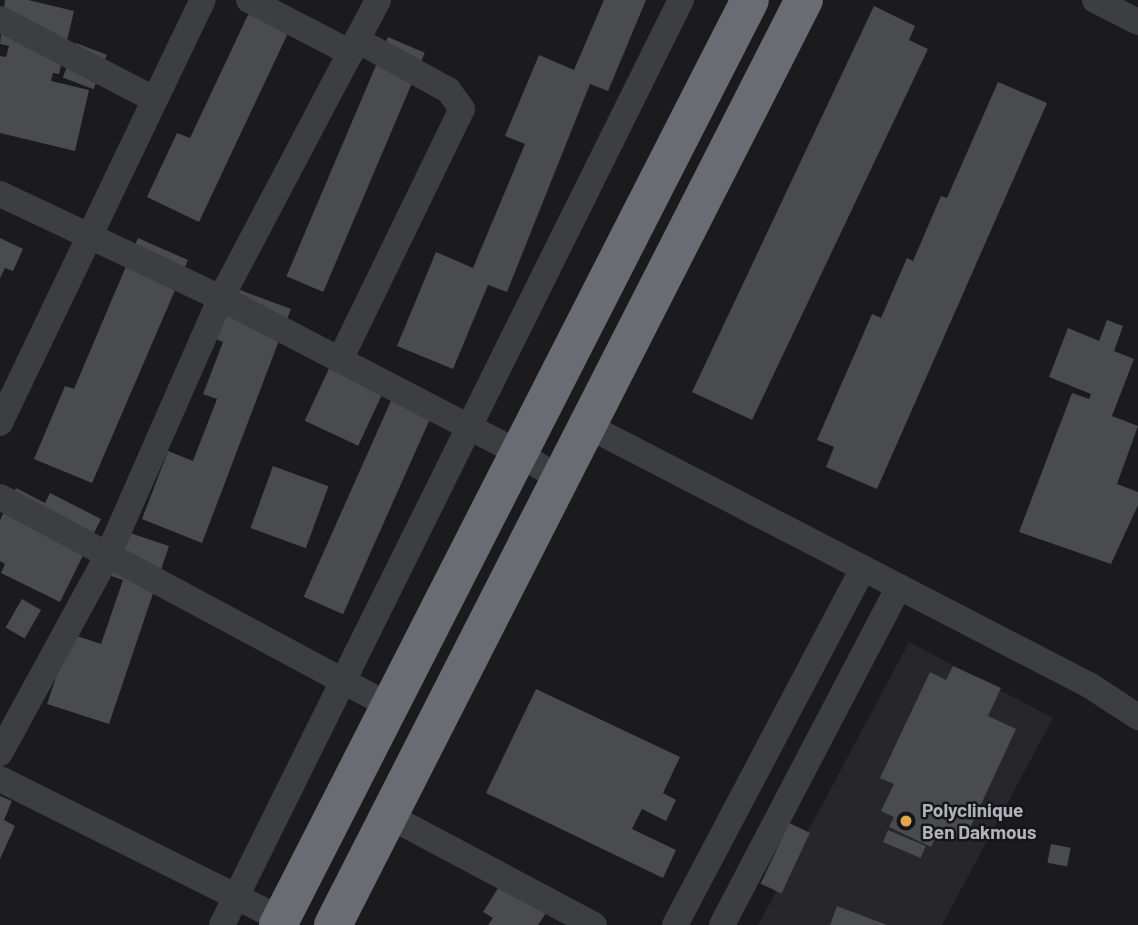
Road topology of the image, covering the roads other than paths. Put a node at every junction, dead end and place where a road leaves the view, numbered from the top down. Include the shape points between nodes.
1 (203, 0) edge
2 (249, 0) edge
3 (378, 0) edge
4 (681, 0) edge
5 (750, 0) edge
6 (804, 0) edge
7 (1095, 0) edge
8 (0, 19) edge
9 (1138, 22) edge
10 (354, 47) junction
11 (154, 99) junction
12 (0, 194) edge
13 (91, 238) junction
14 (221, 298) junction
15 (340, 360) junction
16 (9, 383) edge
17 (0, 423) edge
18 (588, 426) junction
19 (470, 428) junction
20 (519, 453) junction
21 (561, 480) junction
22 (0, 497) edge
23 (108, 555) junction
24 (863, 569) junction
25 (899, 587) junction
26 (344, 681) junction
27 (390, 706) junction
28 (1138, 717) edge
29 (0, 753) edge
30 (0, 779) edge
31 (389, 816) junction
32 (237, 896) junction
33 (279, 922) edge
34 (222, 925) edge
35 (333, 925) edge
36 (594, 925) edge
37 (675, 925) edge
38 (722, 925) edge

1 - 11 street
2 - 10 street
3 - 10 street
4 - 19 street
5 - 20 highway
6 - 18 highway
7 - 9 street
8 - 11 street
10 - 14 street
10 - 15 street via 448,90 462,109
11 - 13 street
12 - 13 street
13 - 14 street
13 - 16 street
14 - 15 street
14 - 23 street
15 - 19 street
16 - 17 street
18 - 21 highway
18 - 24 street
19 - 20 street
19 - 26 street
20 - 21 street
20 - 27 highway
21 - 31 highway
22 - 23 street
23 - 26 street
23 - 29 street
24 - 25 street
24 - 37 street
25 - 28 street via 1089,685
25 - 38 street
26 - 27 street
26 - 32 street
27 - 33 highway
30 - 32 street
31 - 35 highway
31 - 36 street
32 - 33 street
32 - 34 street

